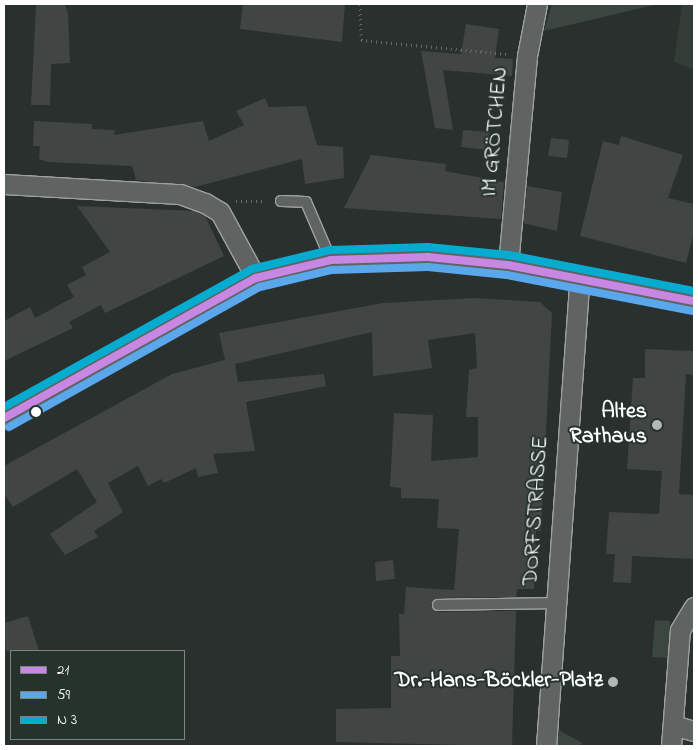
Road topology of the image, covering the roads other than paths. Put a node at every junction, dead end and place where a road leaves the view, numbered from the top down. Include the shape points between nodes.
1 (537, 4) edge
2 (4, 184) edge
3 (281, 202) road end
4 (331, 260) junction
5 (508, 265) junction
6 (256, 278) junction
7 (579, 280) junction
8 (694, 301) edge
9 (4, 418) edge
10 (554, 604) junction
11 (438, 605) dead end
12 (694, 607) edge
13 (673, 726) junction
14 (694, 731) edge
15 (546, 746) edge
16 (672, 746) edge

1 - 5 street, IM GRÖTCHEN via 527,56
2 - 6 street via 180,194 205,203 220,212
3 - 4 lane via 306,202
4 - 5 street via 428,257
4 - 6 street
5 - 7 street
6 - 9 street
7 - 8 street
7 - 10 street, DORFSTRASSE
10 - 11 lane
10 - 15 street, DORFSTRASSE
12 - 13 street via 680,630
13 - 14 street
13 - 16 street

